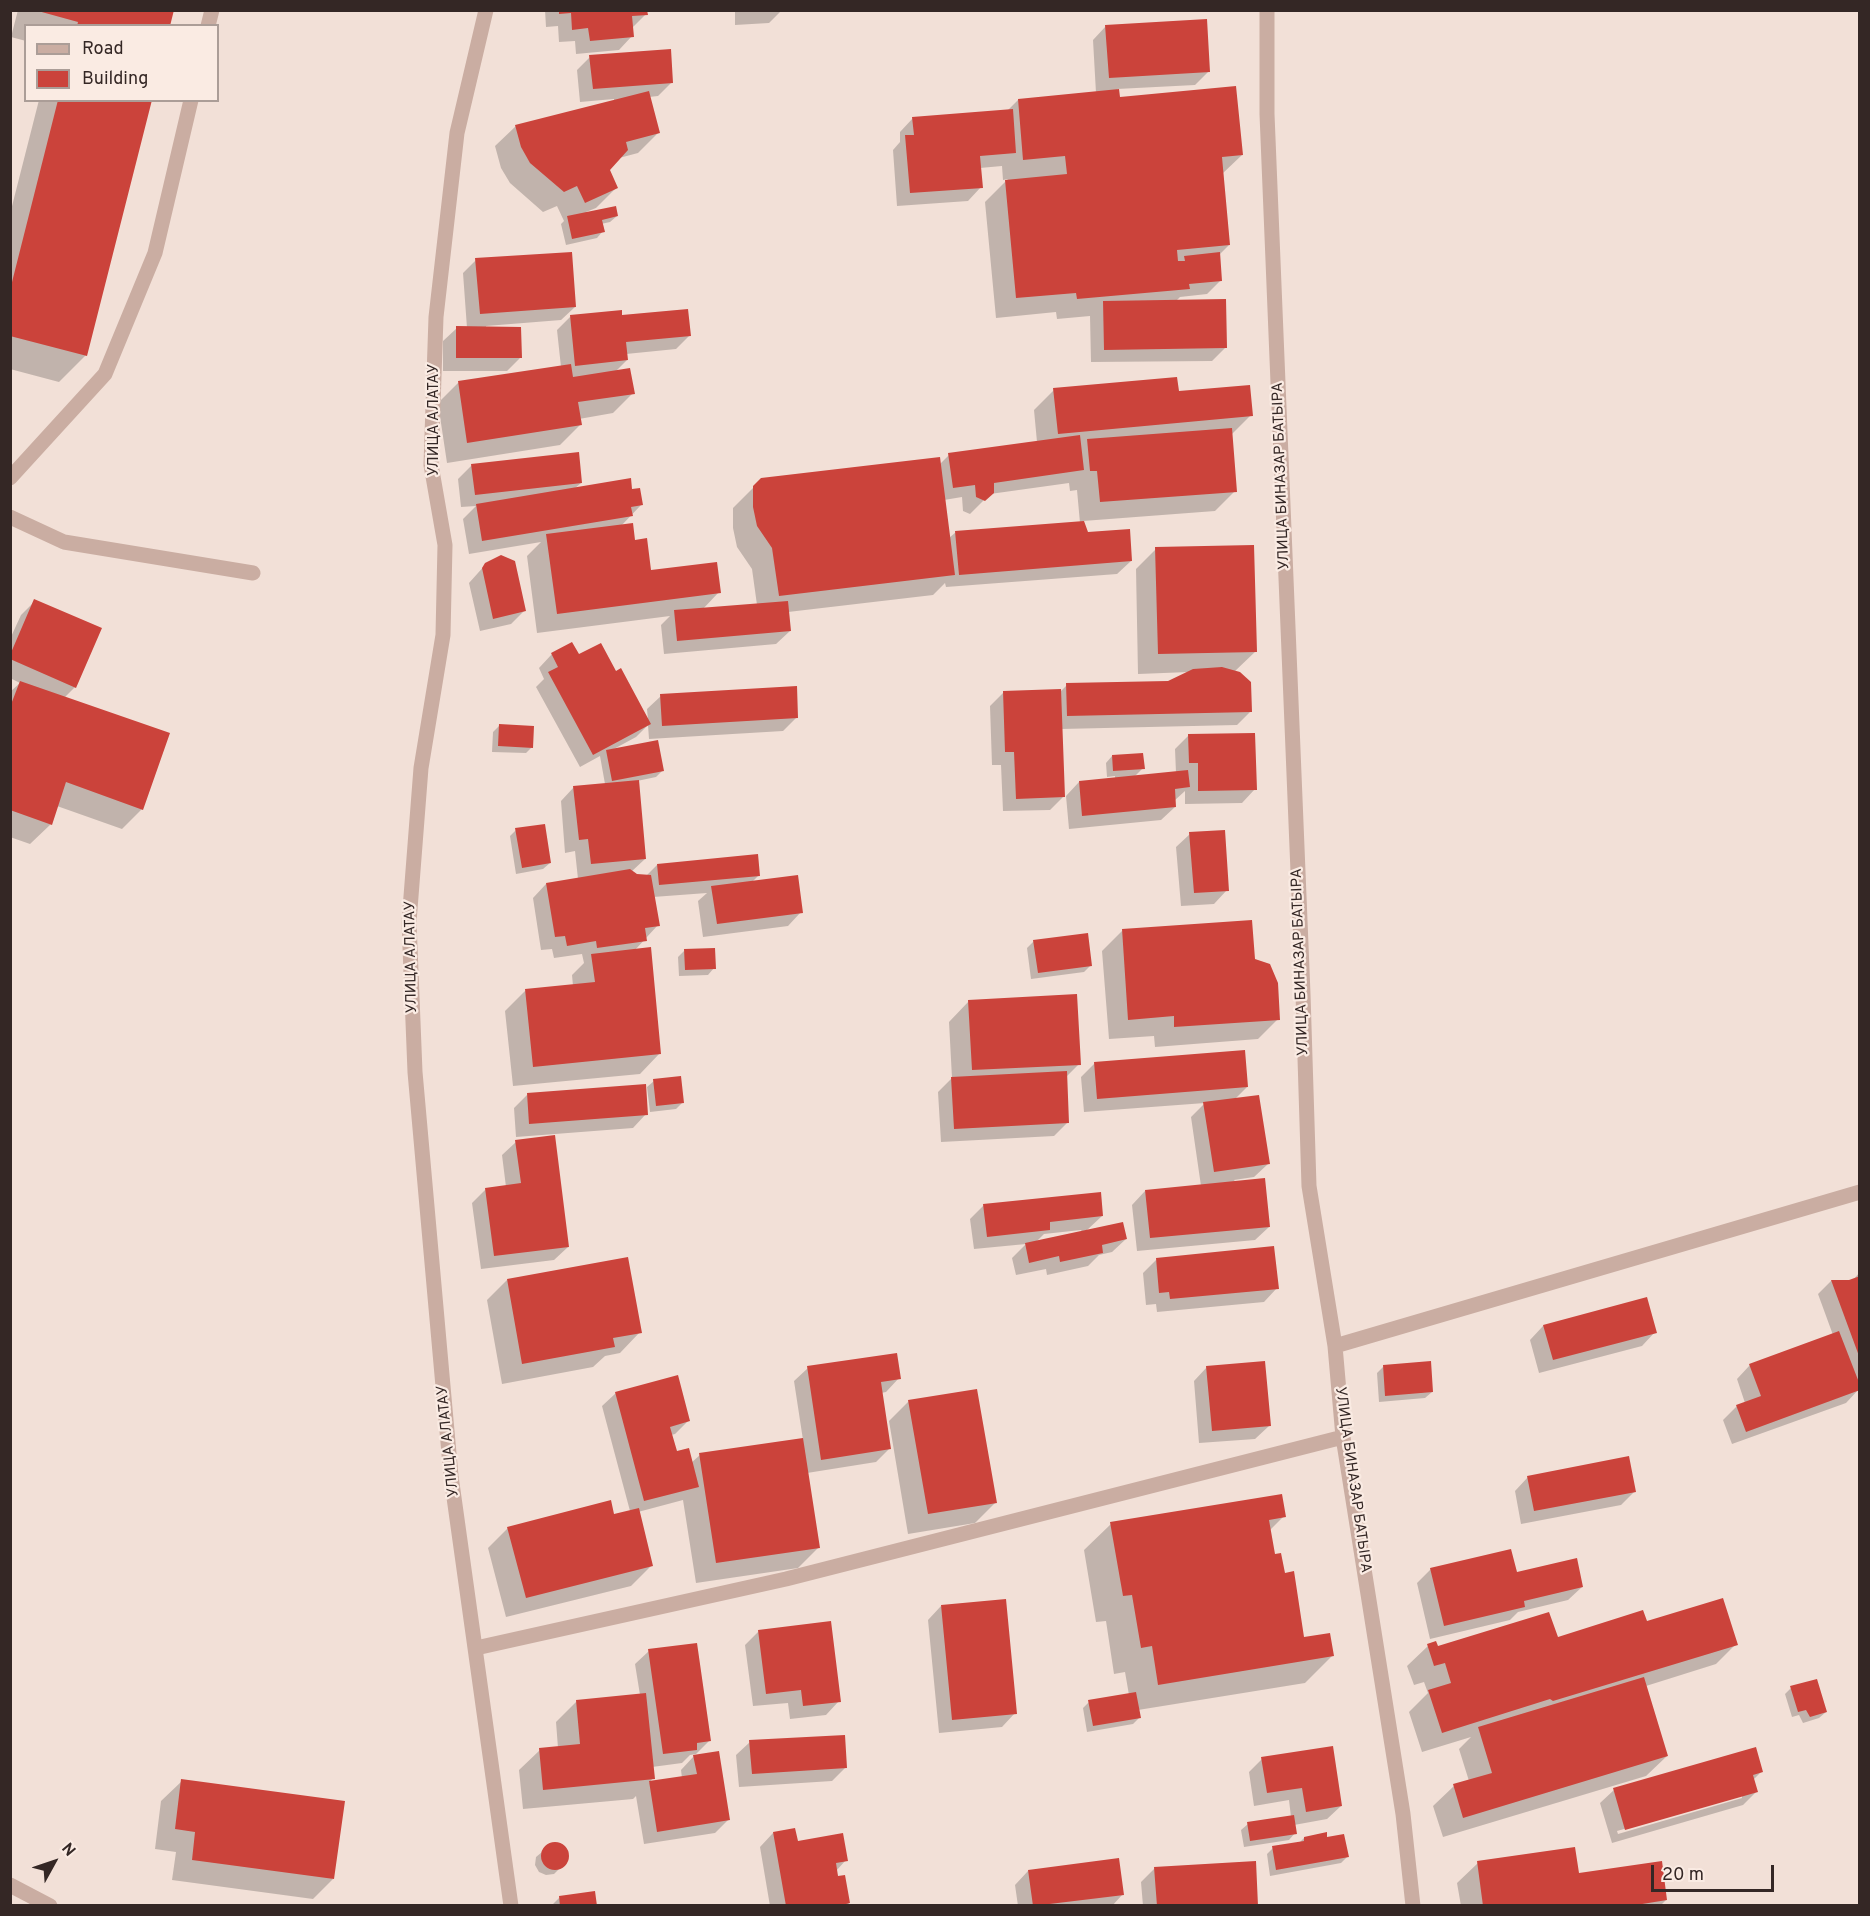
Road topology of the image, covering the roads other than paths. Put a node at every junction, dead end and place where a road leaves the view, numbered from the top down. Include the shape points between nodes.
1 (486, 10) edge
2 (1267, 10) edge
3 (191, 102) edge
4 (10, 478) edge
5 (10, 517) edge
6 (253, 573) dead end
7 (1860, 1192) edge
8 (1335, 1346) junction
9 (1343, 1437) junction
10 (476, 1648) junction
11 (10, 1885) edge
12 (50, 1905) edge
13 (511, 1905) edge
14 (1413, 1905) edge

1 - 10 street, УЛИЦА АЛАТАУ via 457,133 436,317 431,465 445,545 442,635 421,768 409,922 415,1072 451,1476
2 - 8 street, УЛИЦА БИНАЗАР БАТЫРА via 1267,114 1309,1186
3 - 4 street via 155,253 105,374
5 - 6 street via 64,542
7 - 8 street
8 - 9 street, УЛИЦА БИНАЗАР БАТЫРА
9 - 10 street via 786,1579
9 - 14 street, УЛИЦА БИНАЗАР БАТЫРА via 1403,1814
10 - 13 street, УЛИЦА АЛАТАУ
11 - 12 street

